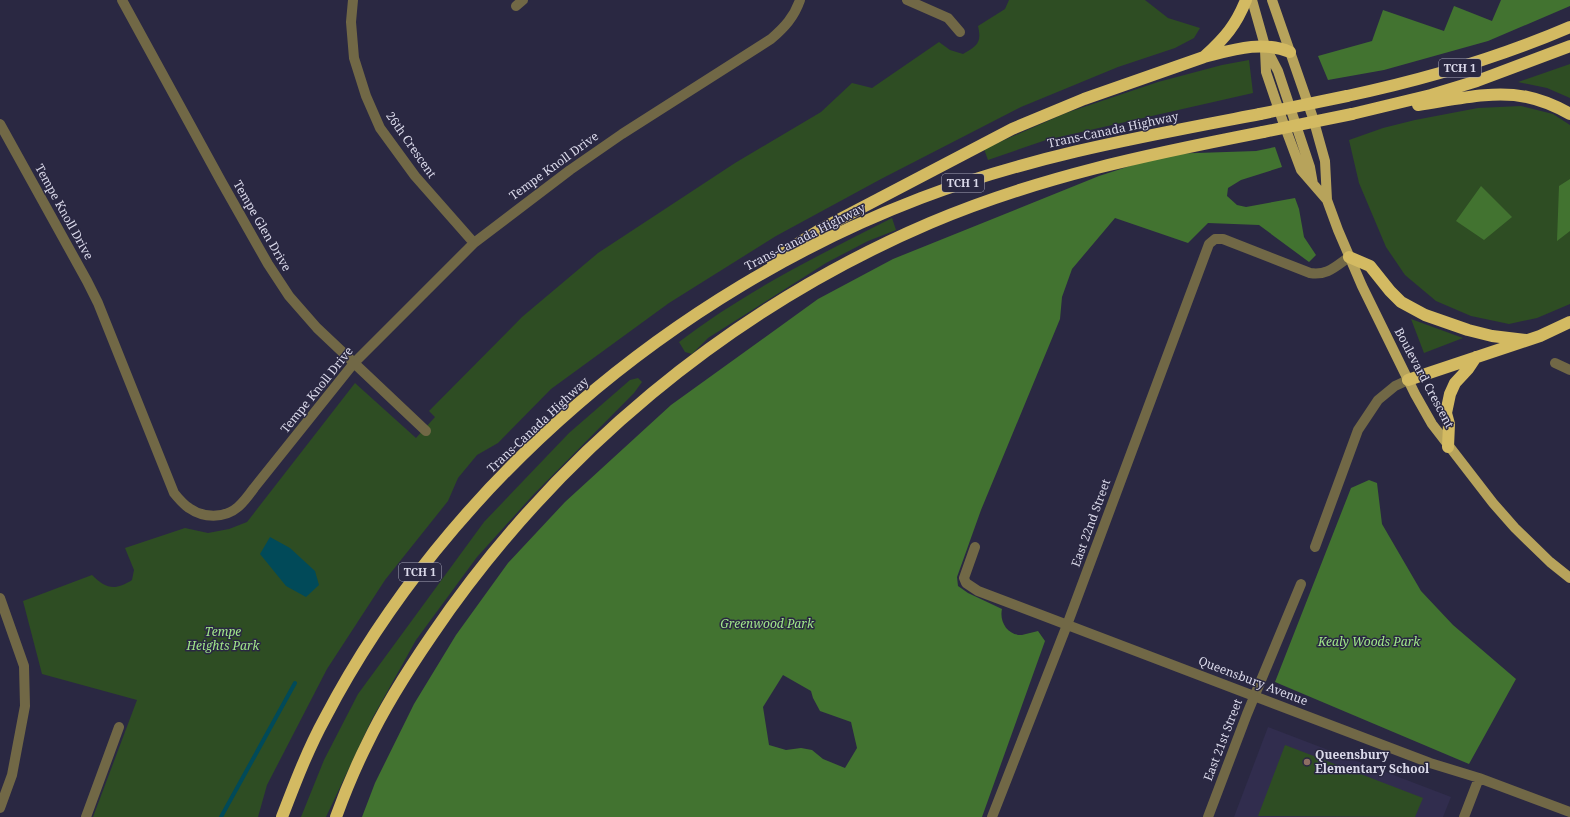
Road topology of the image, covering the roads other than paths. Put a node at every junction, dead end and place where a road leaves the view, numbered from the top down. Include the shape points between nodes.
1 (122, 0) edge
2 (353, 0) edge
3 (800, 0) edge
4 (907, 0) edge
5 (1246, 0) edge
6 (1252, 0) edge
7 (1272, 0) edge
8 (1570, 27) edge
9 (960, 32) dead end
10 (1265, 46) junction
11 (1570, 46) edge
12 (1290, 52) junction
13 (1204, 57) junction
14 (1352, 114) junction
15 (1570, 114) edge
16 (0, 124) edge
17 (1313, 184) junction
18 (1327, 200) junction
19 (474, 243) junction
20 (1349, 257) junction
21 (690, 319) junction
22 (1570, 322) edge
23 (1526, 340) junction
24 (1476, 357) junction
25 (1554, 362) dead end
26 (354, 363) junction
27 (1570, 370) edge
28 (1408, 380) junction
29 (426, 431) dead end
30 (1448, 447) junction
31 (975, 547) dead end
32 (1315, 547) dead end
33 (1570, 578) edge
34 (1301, 584) dead end
35 (0, 598) edge
36 (1067, 625) junction
37 (1254, 696) junction
38 (119, 727) dead end
39 (1479, 778) junction
40 (0, 808) edge
41 (1570, 812) edge
42 (86, 817) edge
43 (282, 817) edge
44 (336, 817) edge
45 (992, 817) edge
46 (1208, 817) edge
47 (1464, 817) edge

1 - 26 street, Tempe Glen Drive via 277,278 302,313
2 - 19 street, 26th Crescent via 351,22 354,58 380,128 415,176
3 - 19 street, Tempe Knoll Drive via 792,18 771,39 576,165
4 - 9 street via 948,18
5 - 13 highway via 1227,35
6 - 10 main road
7 - 12 main road, Boulevard Crescent
8 - 21 highway, Trans-Canada Highway / TCH 1, bridge via 1472,64 1426,78 1070,152 978,178 921,198 825,240 746,283
10 - 12 highway via 1280,47
10 - 13 highway via 1249,46
10 - 17 main road via 1278,71 1310,166
10 - 17 main road, Boulevard Crescent via 1266,72 1282,120 1301,170
11 - 14 highway, TCH 1 via 1477,81
12 - 18 main road, Boulevard Crescent via 1325,162
13 - 21 highway via 1084,98 1012,129 821,229 759,269
14 - 15 highway via 1503,95 1542,101
14 - 44 highway, TCH 1, bridge via 1124,160 981,203 883,244 758,315 711,347 640,403 585,453 538,500 476,575 447,613 391,699 367,743
16 - 26 street, Tempe Knoll Drive via 87,281 169,483 174,493 190,508 208,516 218,516 237,508
17 - 18 main road, Boulevard Crescent
18 - 20 main road, Boulevard Crescent
19 - 26 street, Tempe Knoll Drive
20 - 23 highway via 1370,266 1401,302 1425,315 1492,336
20 - 28 main road, Boulevard Crescent
20 - 36 street, East 22nd Street via 1330,270 1318,274 1223,239 1215,239 1209,244
21 - 43 highway, Trans-Canada Highway / TCH 1 via 618,371 546,433 474,505 440,546 382,623 348,675 302,766
22 - 23 highway
23 - 24 highway
24 - 28 highway
24 - 30 highway via 1455,383 1449,398 1446,413 1449,424
25 - 27 street
26 - 29 street, Tempe Glen Drive
28 - 30 main road, Boulevard Crescent
28 - 32 street via 1395,386 1378,400 1358,430
30 - 33 main road, Boulevard Crescent via 1515,528
31 - 36 street, Queensbury Avenue via 965,572 966,583
34 - 37 street, East 21st Street
35 - 40 street via 24,666 25,706 12,775
36 - 37 street, Queensbury Avenue
36 - 45 street, East 22nd Street
37 - 39 street, Queensbury Avenue via 1430,763
37 - 46 street, East 21st Street
38 - 42 street
39 - 41 street, Queensbury Avenue
39 - 47 street

